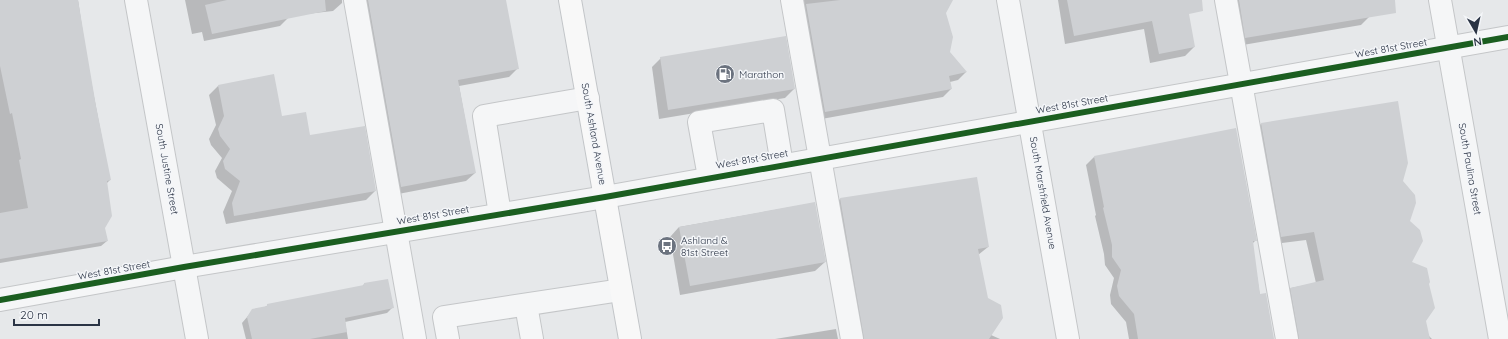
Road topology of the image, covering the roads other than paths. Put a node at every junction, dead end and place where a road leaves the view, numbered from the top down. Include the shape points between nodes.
1 (136, 0) edge
2 (355, 0) edge
3 (570, 0) edge
4 (792, 0) edge
5 (1008, 0) edge
6 (1226, 0) edge
7 (1440, 0) edge
8 (1508, 37) edge
9 (1448, 48) junction
10 (1241, 84) junction
11 (588, 98) junction
12 (1030, 121) junction
13 (819, 158) junction
14 (782, 165) junction
15 (709, 177) junction
16 (605, 196) junction
17 (500, 214) junction
18 (396, 231) junction
19 (184, 267) junction
20 (622, 290) junction
21 (0, 300) edge
22 (526, 305) junction
23 (197, 339) edge
24 (415, 339) edge
25 (448, 339) edge
26 (532, 339) edge
27 (630, 339) edge
28 (852, 339) edge
29 (1068, 339) edge
30 (1287, 339) edge
31 (1500, 339) edge

1 - 19 street, South Justine Street
2 - 18 street
3 - 11 main road, South Ashland Avenue
4 - 13 street
5 - 12 street, South Marshfield Avenue
6 - 10 street
7 - 9 street, South Paulina Street
8 - 9 street, West 81st Street
9 - 10 street, West 81st Street
9 - 31 street, South Paulina Street
10 - 12 street, West 81st Street
10 - 30 street
11 - 16 main road, South Ashland Avenue
11 - 17 street via 484,116
12 - 13 street, West 81st Street
12 - 29 street, South Marshfield Avenue
13 - 14 street, West 81st Street
13 - 28 street
14 - 15 street, West 81st Street
14 - 15 street via 773,110 699,122
15 - 16 street, West 81st Street
16 - 17 street, West 81st Street
16 - 20 main road, South Ashland Avenue
17 - 18 street, West 81st Street
18 - 19 street, West 81st Street
18 - 24 street
19 - 21 street, West 81st Street
19 - 23 street, South Justine Street
20 - 22 street
20 - 27 main road, South Ashland Avenue
22 - 25 street via 444,317
22 - 26 street

